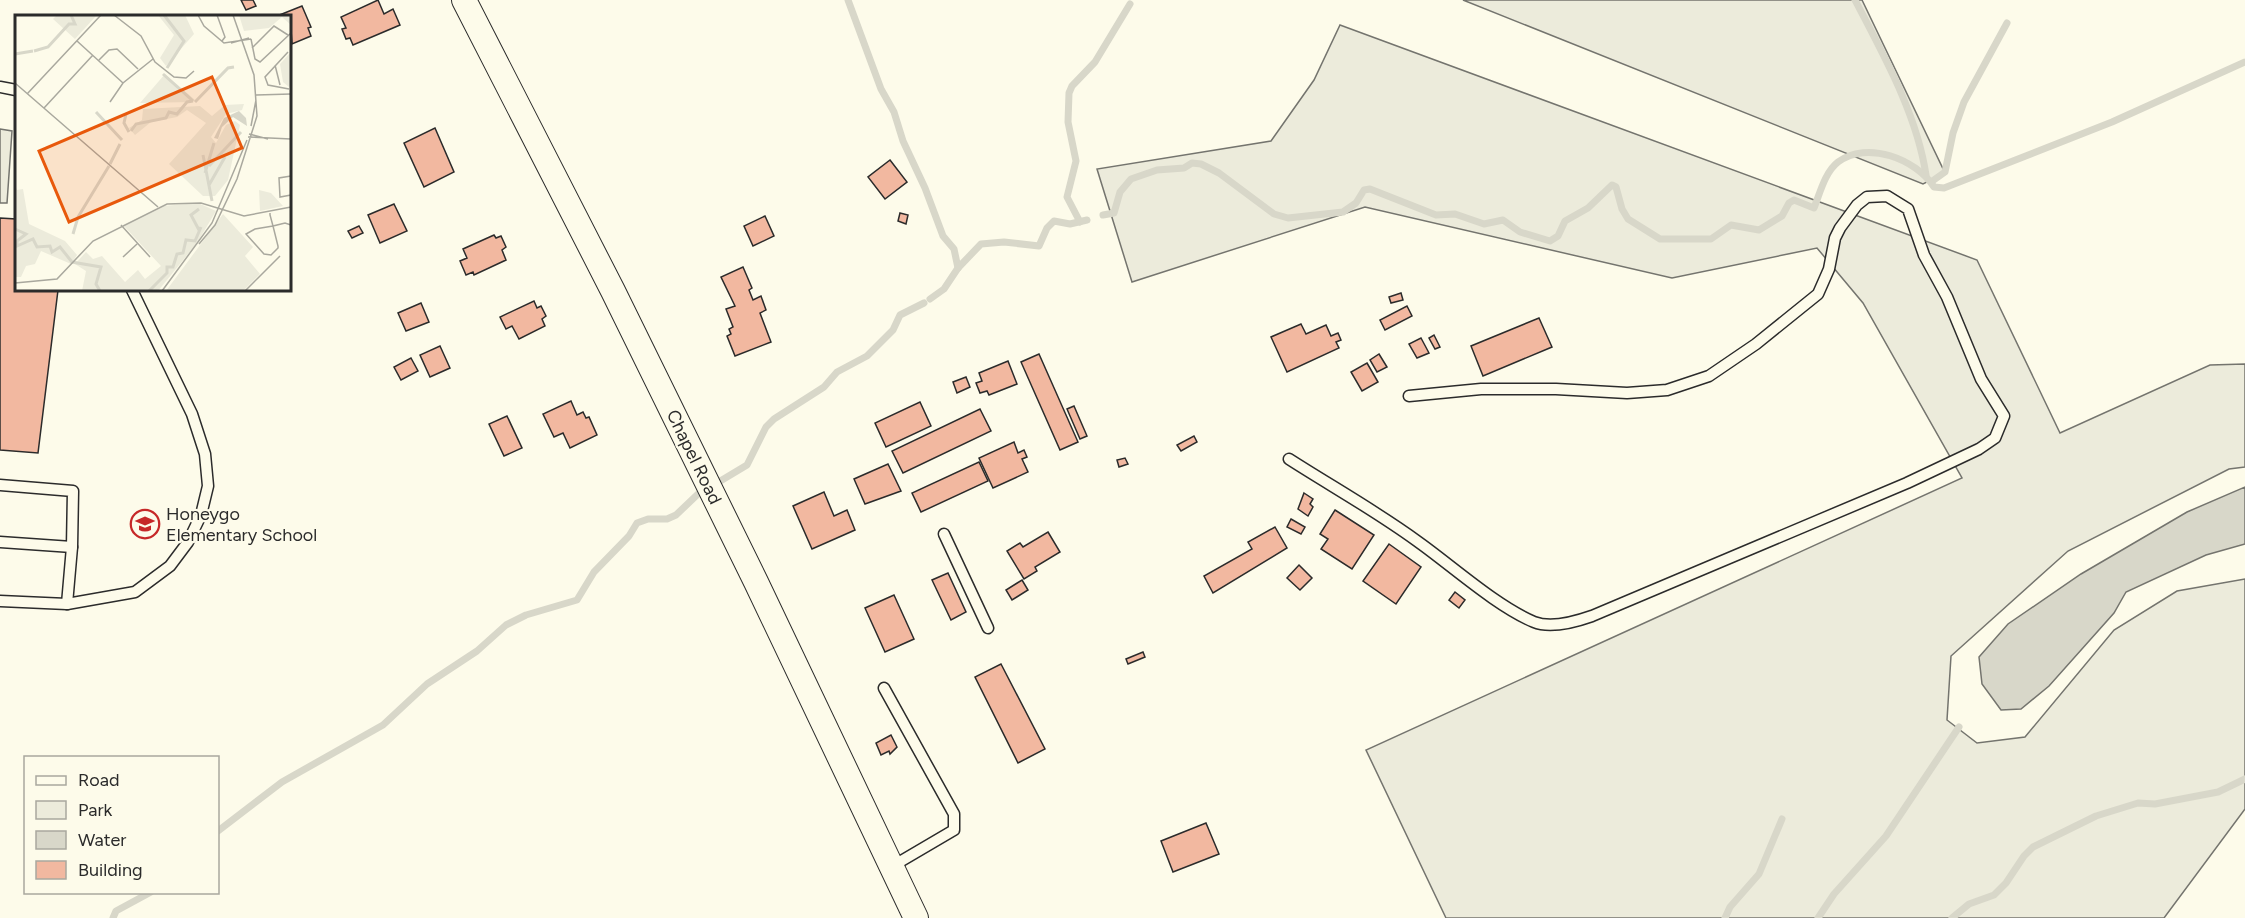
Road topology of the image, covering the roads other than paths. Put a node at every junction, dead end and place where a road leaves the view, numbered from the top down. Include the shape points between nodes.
1 (464, 0) edge
2 (0, 87) edge
3 (15, 90) edge
4 (132, 291) edge
5 (1409, 396) dead end
6 (1288, 459) dead end
7 (0, 485) edge
8 (944, 534) dead end
9 (0, 542) edge
10 (72, 547) junction
11 (0, 601) edge
12 (67, 604) junction
13 (988, 628) dead end
14 (884, 688) dead end
15 (891, 868) junction
16 (916, 918) edge

1 - 15 street, Chapel Road via 613,291
2 - 3 lane
4 - 12 lane via 192,414 205,454 208,486 201,515 170,566 135,592
5 - 6 lane via 1481,389 1627,393 1667,390 1709,376 1818,294 1840,228 1867,197 1887,196 1908,209 1924,255 1947,297 1981,379 2004,416 1995,438 1907,483 1592,616 1555,624 1535,623 1507,606 1413,538
7 - 10 lane via 73,491
8 - 13 lane
9 - 10 lane
10 - 12 lane
11 - 12 lane
14 - 15 lane via 954,814 954,831
15 - 16 street, Chapel Road

